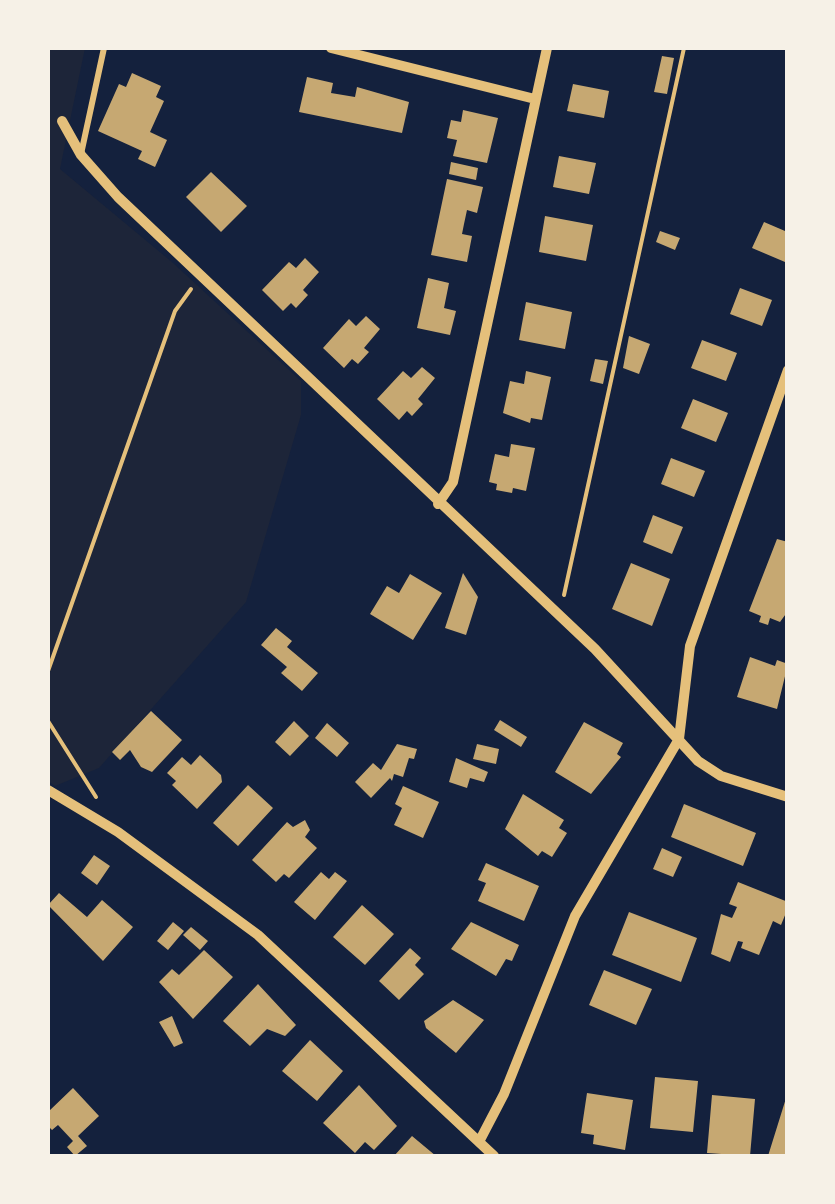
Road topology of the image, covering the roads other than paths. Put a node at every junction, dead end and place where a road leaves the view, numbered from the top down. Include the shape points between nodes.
1 (104, 48) edge
2 (332, 48) edge
3 (547, 48) edge
4 (535, 99) junction
5 (62, 121) dead end
6 (81, 155) junction
7 (788, 370) edge
8 (438, 504) junction
9 (679, 739) junction
10 (48, 790) edge
11 (788, 797) edge
12 (480, 1140) junction
13 (494, 1156) edge

1 - 6 lane
2 - 4 street
3 - 4 street
4 - 8 street via 454,482
5 - 6 street
6 - 8 street
7 - 9 street via 690,646
8 - 9 street via 595,649
9 - 11 street via 721,776
9 - 12 street via 575,916
10 - 12 street via 118,832 258,935
12 - 13 street

